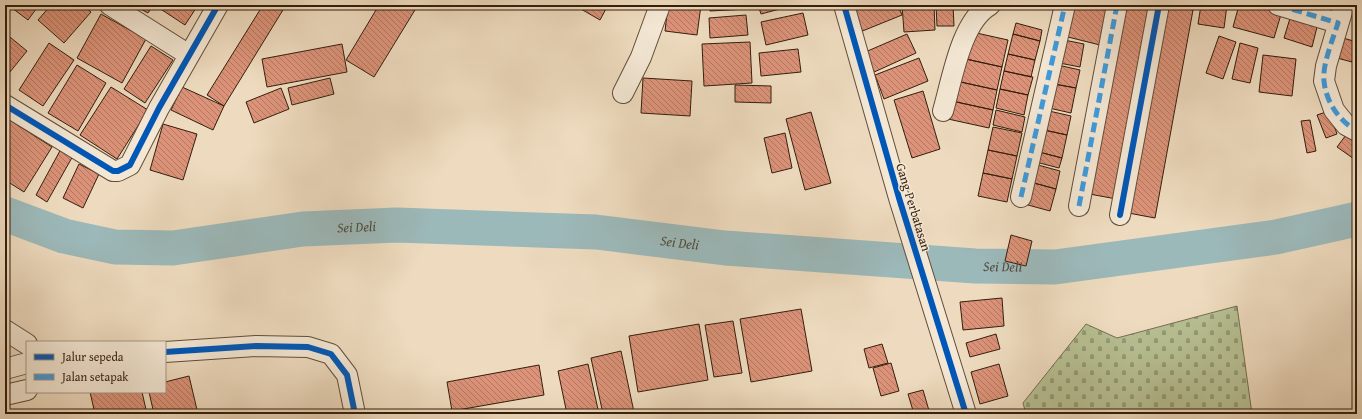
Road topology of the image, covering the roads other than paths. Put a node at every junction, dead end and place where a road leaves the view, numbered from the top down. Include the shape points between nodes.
1 (110, 5) edge
2 (218, 5) edge
3 (660, 5) edge
4 (844, 5) edge
5 (990, 5) edge
6 (1065, 5) edge
7 (1117, 5) edge
8 (1159, 5) edge
9 (1278, 5) edge
10 (1341, 14) edge
11 (189, 55) junction
12 (622, 94) dead end
13 (5, 105) edge
14 (943, 111) dead end
15 (1357, 131) edge
16 (1021, 198) dead end
17 (1079, 206) dead end
18 (1120, 215) dead end
19 (5, 330) edge
20 (26, 343) edge
21 (166, 352) edge
22 (26, 363) edge
23 (5, 369) edge
24 (26, 390) edge
25 (5, 395) edge
26 (355, 414) edge
27 (966, 414) edge

1 - 11 street
2 - 11 street
3 - 12 street via 641,57
4 - 27 street, Gang Perbatasan via 899,198
5 - 14 street via 982,10 967,32
6 - 16 street
7 - 17 street
8 - 18 street
9 - 10 street
10 - 15 street via 1324,81 1334,110 1346,125
11 - 13 street via 130,165 118,171 113,172
19 - 20 street
21 - 26 street via 256,346 308,347 331,354 347,374
22 - 23 street
24 - 25 street

